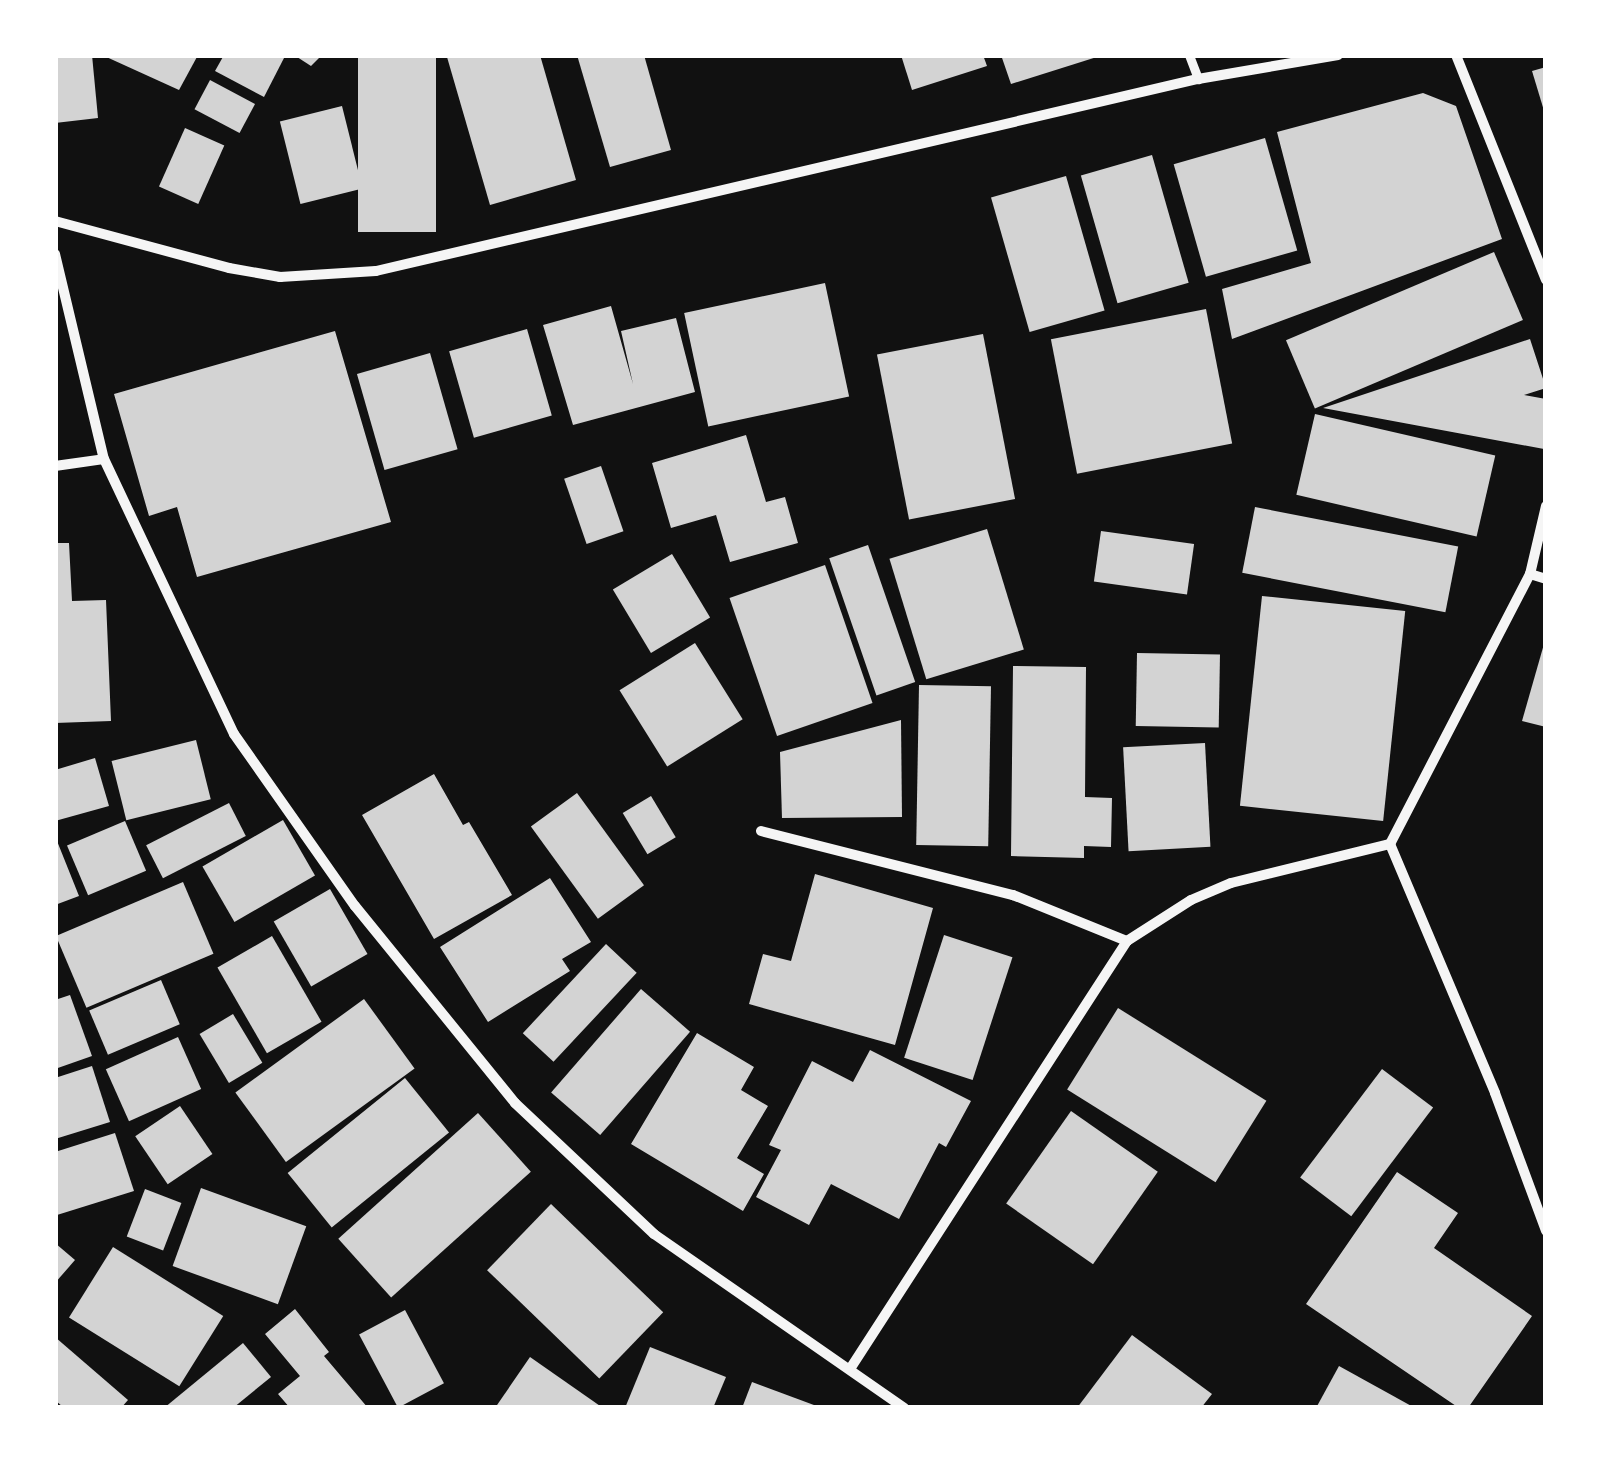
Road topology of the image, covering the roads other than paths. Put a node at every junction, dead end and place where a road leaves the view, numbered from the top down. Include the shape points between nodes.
1 (1189, 55) edge
2 (1338, 55) edge
3 (1456, 55) edge
4 (1198, 80) junction
5 (55, 221) edge
6 (55, 254) edge
7 (1546, 280) edge
8 (104, 459) junction
9 (55, 466) edge
10 (1546, 506) edge
11 (1530, 574) junction
12 (1546, 579) edge
13 (761, 831) dead end
14 (1390, 844) junction
15 (1128, 940) junction
16 (1546, 1232) edge
17 (850, 1369) junction
18 (904, 1408) edge

1 - 4 street
2 - 4 street
3 - 7 street
4 - 5 street via 376,271 280,276
6 - 8 street
8 - 9 street
8 - 17 street via 234,734 355,906 515,1102 654,1234
10 - 11 street
11 - 12 street
11 - 14 street
13 - 15 street via 1012,895
14 - 15 street via 1230,882
14 - 16 street
15 - 17 street
17 - 18 street

